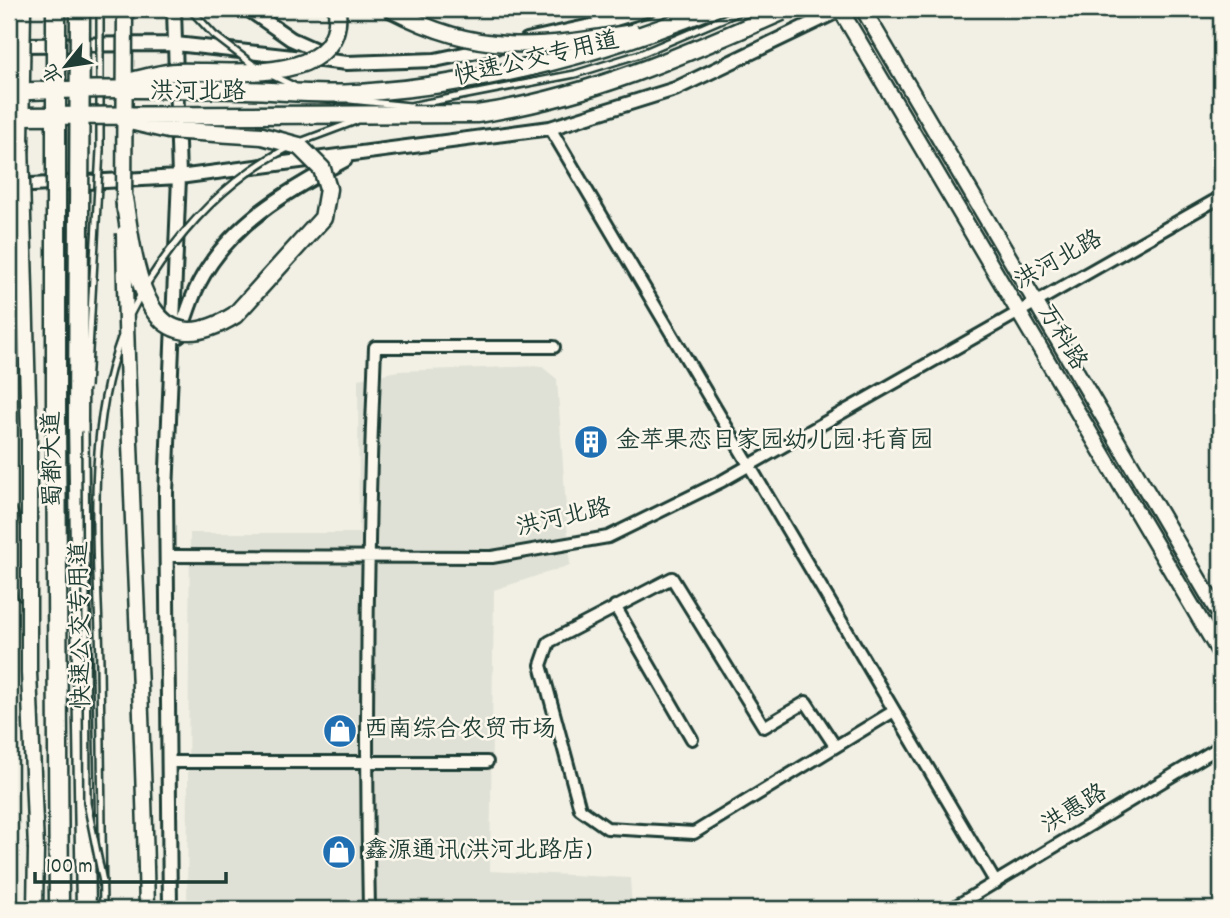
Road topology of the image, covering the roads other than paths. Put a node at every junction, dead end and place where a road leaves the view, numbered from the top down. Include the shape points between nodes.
1 (12, 9) edge
2 (23, 9) edge
3 (56, 9) edge
4 (80, 9) edge
5 (100, 9) edge
6 (125, 9) edge
7 (131, 9) edge
8 (174, 9) edge
9 (190, 9) edge
10 (248, 9) edge
11 (337, 9) edge
12 (389, 9) edge
13 (649, 9) edge
14 (710, 9) edge
15 (746, 9) edge
16 (788, 9) edge
17 (841, 9) edge
18 (863, 9) edge
19 (669, 26) junction
20 (125, 39) junction
21 (176, 44) junction
22 (9, 45) edge
23 (21, 62) junction
24 (347, 63) junction
25 (102, 88) junction
26 (9, 92) edge
27 (410, 106) junction
28 (101, 115) junction
29 (9, 116) edge
30 (550, 128) junction
31 (21, 143) junction
32 (351, 156) junction
33 (179, 177) junction
34 (9, 186) edge
35 (1221, 197) edge
36 (124, 198) junction
37 (9, 226) edge
38 (1034, 301) junction
39 (1018, 310) junction
40 (554, 347) dead end
41 (170, 359) junction
42 (749, 466) junction
43 (9, 514) edge
44 (167, 556) junction
45 (368, 558) junction
46 (29, 606) junction
47 (615, 606) junction
48 (1221, 617) edge
49 (1221, 655) edge
50 (894, 710) junction
51 (692, 739) dead end
52 (835, 746) junction
53 (1221, 746) edge
54 (168, 762) junction
55 (487, 762) dead end
56 (366, 764) junction
57 (103, 881) junction
58 (996, 883) junction
59 (35, 909) edge
60 (59, 909) edge
61 (86, 909) edge
62 (103, 909) edge
63 (147, 909) edge
64 (170, 909) edge
65 (369, 909) edge
66 (951, 909) edge

1 - 23 main road, bridge
2 - 23 main road, bridge
3 - 60 highway, 蜀都大道, bridge
4 - 61 highway, 蜀都大道, bridge via 78,423
5 - 57 lane, 快速公交专用道, bridge via 100,150 84,440 87,803
6 - 20 main road, bridge
7 - 20 main road, bridge
8 - 21 street
9 - 27 lane, 快速公交专用道, bridge via 248,63 294,86 334,99
10 - 24 street via 291,39
11 - 25 main road, bridge via 338,27 330,44 319,56 292,67 172,72
12 - 19 main road, bridge via 462,40 512,47
13 - 24 street via 435,60
14 - 19 main road, 洪河北路, bridge
15 - 27 lane, 快速公交专用道 via 640,54 575,74
16 - 28 main road, 洪河北路, bridge via 646,71 518,108 437,115
17 - 30 street via 675,89
17 - 39 main road, 万科路
18 - 38 main road, 万科路
19 - 25 main road, 洪河北路, bridge via 546,63 369,92
20 - 36 main road, bridge
21 - 22 street
21 - 24 street
21 - 33 street
23 - 31 main road, bridge
25 - 26 main road, 洪河北路, bridge
27 - 57 lane, 快速公交专用道, bridge via 311,136 240,179 212,202 167,252 134,304 115,355 99,433
28 - 29 main road, 洪河北路, bridge
28 - 36 main road, bridge via 168,130 262,136 299,146 322,169 328,189 323,218 316,228 235,315 198,330 160,319 149,306 135,262
30 - 32 street
30 - 42 street
31 - 37 main road, bridge
31 - 46 main road, bridge
32 - 33 street
32 - 41 street via 249,219 199,284
33 - 34 street
33 - 41 street
35 - 38 street, 洪河北路
36 - 63 main road, bridge via 126,403 140,643
38 - 39 street, 洪河北路
38 - 48 main road, 万科路
39 - 42 street, 洪河北路
39 - 49 main road, 万科路
40 - 45 street via 375,347
41 - 44 street
42 - 45 street, 洪河北路 via 608,537 492,557
42 - 50 street
43 - 46 main road, bridge
44 - 45 street, 洪河北路
44 - 54 street
45 - 56 street
46 - 59 main road, bridge
47 - 51 street
47 - 52 street via 672,578 764,727 806,702
47 - 52 street via 549,642 541,665 580,809 592,820 607,828 694,833
50 - 52 street
50 - 58 street
53 - 58 street, 洪惠路
54 - 56 street
54 - 64 street
55 - 56 street
56 - 65 street
57 - 62 lane, 快速公交专用道
58 - 66 street, 洪惠路

